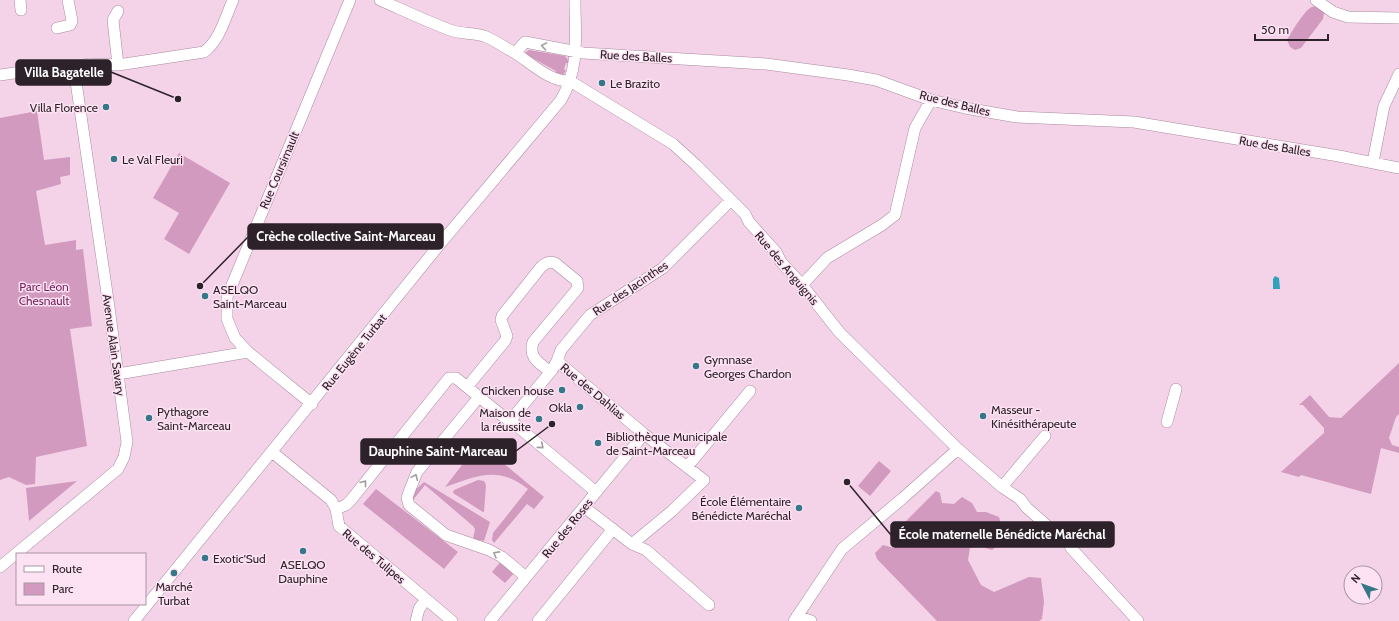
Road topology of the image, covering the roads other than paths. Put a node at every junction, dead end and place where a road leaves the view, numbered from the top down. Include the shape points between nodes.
1 (68, 0) edge
2 (233, 0) edge
3 (350, 0) edge
4 (380, 0) edge
5 (575, 0) edge
6 (1316, 0) edge
7 (118, 12) dead end
8 (1399, 18) edge
9 (57, 28) dead end
10 (516, 52) junction
11 (576, 52) junction
12 (118, 65) junction
13 (74, 68) junction
14 (1399, 74) edge
15 (0, 75) edge
16 (570, 81) junction
17 (931, 100) junction
18 (1373, 162) junction
19 (1399, 168) edge
20 (731, 200) junction
21 (802, 285) junction
22 (248, 352) junction
23 (557, 361) junction
24 (550, 372) junction
25 (118, 374) junction
26 (467, 387) junction
27 (1176, 388) dead end
28 (750, 391) dead end
29 (479, 397) junction
30 (312, 404) junction
31 (510, 421) junction
32 (1167, 422) dead end
33 (644, 434) junction
34 (1045, 436) dead end
35 (958, 449) junction
36 (272, 452) junction
37 (687, 467) junction
38 (1002, 487) junction
39 (596, 492) junction
40 (584, 507) junction
41 (336, 509) junction
42 (613, 529) junction
43 (632, 544) junction
44 (17, 553) edge
45 (16, 554) edge
46 (0, 567) edge
47 (526, 577) junction
48 (426, 599) junction
49 (709, 605) dead end
50 (795, 619) edge
51 (134, 621) edge
52 (416, 621) edge
53 (452, 621) edge
54 (490, 621) edge
55 (538, 621) edge
56 (811, 621) edge
57 (1138, 621) edge

1 - 9 street via 72,21 70,25
2 - 12 street via 218,36 204,52
3 - 22 street, Rue Coursimault via 227,297 227,319 235,338
4 - 10 street, Rue des Anguignis via 431,23 453,31 483,36
5 - 11 street, Rue Eugène Turbat
6 - 8 street via 1334,12 1348,17
7 - 12 street via 113,20
11 -> 10 street, Rue des Balles via 525,42
10 - 16 street, Rue des Anguignis via 549,75 562,81
11 - 16 street, Rue Eugène Turbat
11 - 17 street, Rue des Balles via 766,64 818,71 876,80
12 - 13 street via 88,64
13 - 15 street via 62,66
13 - 25 street, Avenue Alain Savary
14 - 18 street via 1384,106
16 - 20 street, Rue des Anguignis via 673,144
16 - 30 street, Rue Eugène Turbat via 560,100
17 - 18 street, Rue des Balles via 1017,117 1134,122
17 - 21 street via 915,128 895,215 827,258
18 - 19 street, Rue des Balles
20 - 21 street, Rue des Anguignis
20 - 23 street, Rue des Jacinthes via 663,268 590,315 561,350
21 - 35 street, Rue des Anguignis via 840,333
22 - 25 street
22 - 30 street, Rue Coursimault
23 - 24 street, Rue des Jacinthes
23 - 33 street, Rue des Dahlias
24 - 26 street via 534,358 531,349 533,342 578,288 577,281 551,262 541,267 502,316 500,320 507,336 505,341
24 - 31 street, Rue des Jacinthes
25 - 44 street, Avenue Alain Savary via 127,442 118,469
26 - 29 street
41 -> 26 street via 351,500 449,378 456,378
27 - 32 street
28 - 37 street
29 - 31 street
47 -> 29 street via 502,557 489,550 446,535 409,505 407,498 417,472
30 - 36 street, Rue Eugène Turbat
31 -> 39 street
33 - 37 street, Rue des Dahlias
33 - 39 street, Rue des Roses
34 - 38 street
35 - 38 street, Rue des Anguignis
35 - 50 street via 842,549
36 - 41 street, Rue des Tulipes via 331,500
36 - 51 street, Rue Eugène Turbat
37 - 43 street, Rue des Dahlias via 704,480
38 - 57 street, Rue des Anguignis via 1020,499 1061,538 1068,541 1071,548
39 - 40 street, Rue des Roses
40 - 42 street
40 - 47 street, Rue des Roses
41 - 48 street, Rue des Tulipes via 338,526
42 - 43 street
42 - 55 street
43 - 49 street via 646,550
45 - 46 street, Avenue Alain Savary
47 - 54 street, Rue des Roses
48 - 52 street via 419,609
48 - 53 street, Rue des Tulipes
50 - 56 street

